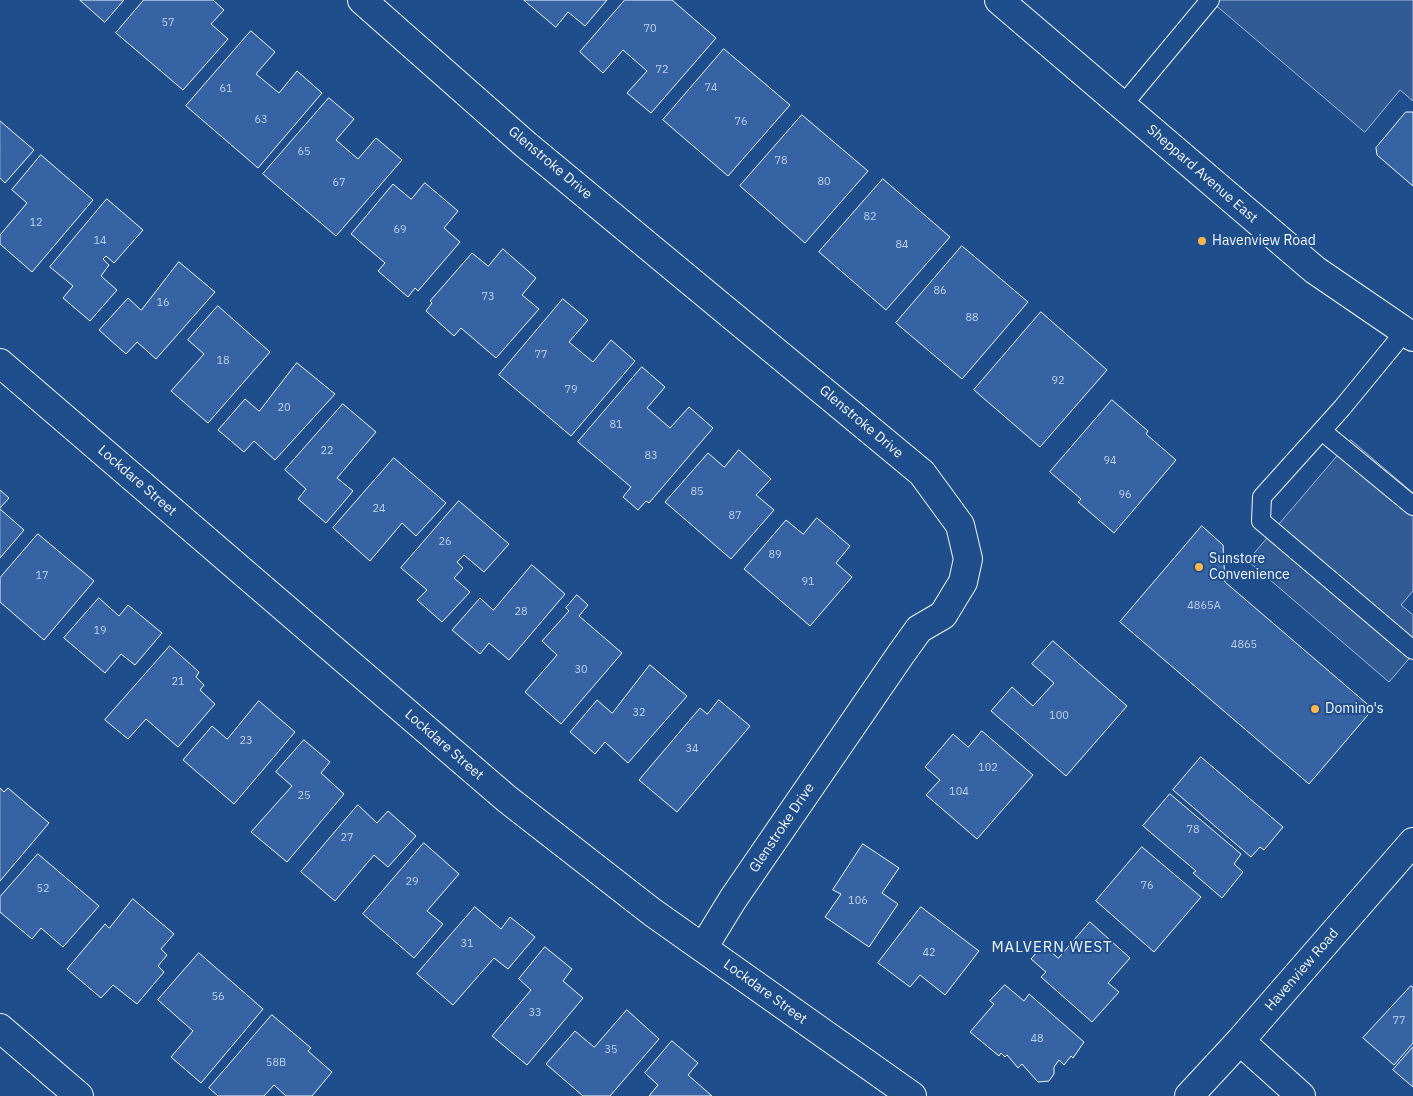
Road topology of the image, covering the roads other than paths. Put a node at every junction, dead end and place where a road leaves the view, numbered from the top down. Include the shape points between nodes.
1 (362, 0) edge
2 (999, 0) edge
3 (1210, 0) edge
4 (1122, 106) junction
5 (1410, 333) edge
6 (0, 363) edge
7 (1322, 431) junction
8 (1413, 506) edge
9 (1413, 650) edge
10 (1413, 842) edge
11 (703, 948) junction
12 (0, 1028) edge
13 (1240, 1041) junction
14 (79, 1096) edge
15 (912, 1096) edge
16 (1189, 1096) edge
17 (1301, 1096) edge

1 - 11 street, Glenstroke Drive via 525,144 922,473 960,525 968,559 963,582 943,615 919,629 733,899
2 - 4 street, Sheppard Avenue East
3 - 4 lane
4 - 5 street, Sheppard Avenue East via 1315,270
5 - 7 lane
6 - 11 street, Lockdare Street via 507,799
7 - 8 lane
7 - 9 lane via 1262,497 1261,521
10 - 13 street, Havenview Road
11 - 15 street, Lockdare Street
12 - 14 street
13 - 16 street, Havenview Road
13 - 17 street

